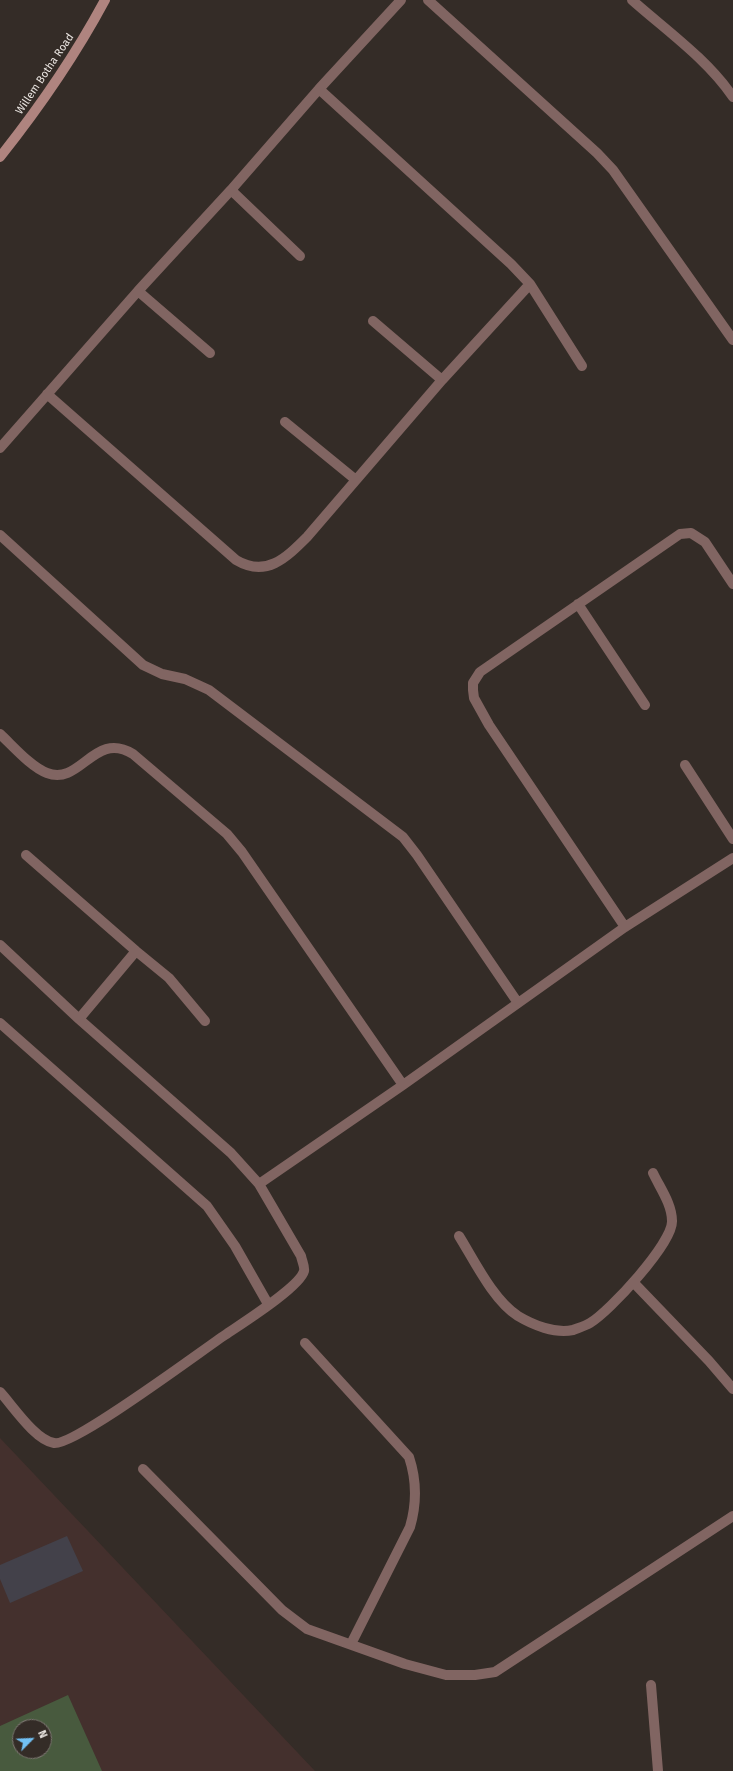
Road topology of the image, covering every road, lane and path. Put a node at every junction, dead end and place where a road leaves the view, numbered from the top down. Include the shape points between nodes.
1 (105, 0) edge
2 (401, 0) edge
3 (428, 0) edge
4 (632, 0) edge
5 (318, 89) junction
6 (733, 97) edge
7 (0, 157) edge
8 (231, 190) junction
9 (300, 256) dead end
10 (530, 284) junction
11 (138, 290) junction
12 (373, 321) dead end
13 (733, 340) edge
14 (210, 354) dead end
15 (582, 366) dead end
16 (442, 380) junction
17 (48, 394) junction
18 (285, 422) dead end
19 (0, 448) edge
20 (356, 480) junction
21 (0, 535) edge
22 (733, 584) edge
23 (578, 604) junction
24 (645, 705) dead end
25 (0, 734) edge
26 (685, 765) dead end
27 (733, 840) edge
28 (26, 855) dead end
29 (733, 858) edge
30 (625, 927) junction
31 (1, 949) edge
32 (136, 950) junction
33 (518, 1003) junction
34 (79, 1018) junction
35 (205, 1021) dead end
36 (0, 1023) edge
37 (403, 1085) junction
38 (653, 1174) dead end
39 (258, 1184) junction
40 (459, 1236) dead end
41 (634, 1283) junction
42 (268, 1304) junction
43 (305, 1343) dead end
44 (733, 1389) edge
45 (0, 1392) edge
46 (143, 1469) dead end
47 (733, 1516) edge
48 (351, 1644) junction
49 (651, 1685) dead end
50 (658, 1771) edge

1 - 7 street, Willem Botha Road via 92,25 35,112
2 - 5 street
3 - 13 street via 613,170
4 - 6 street via 712,70
5 - 8 street
5 - 10 street
8 - 9 street
8 - 11 street
10 - 15 street
10 - 16 street
11 - 14 street
11 - 17 street
12 - 16 street
16 - 20 street
17 - 19 street
17 - 20 street via 236,560 246,566 258,568 275,564 291,553
18 - 20 street
21 - 33 street via 143,665 162,674 185,679 208,690 403,837
22 - 23 street via 705,542 692,534 680,534
23 - 24 street
23 - 30 street via 480,672 473,683 473,690 489,725
25 - 37 street via 37,768 62,776 102,751 116,747 124,748 227,834
26 - 27 street
28 - 32 street
29 - 30 street
30 - 33 street
31 - 34 street
32 - 34 street
32 - 35 street via 169,978
33 - 37 street
34 - 39 street via 230,1153
36 - 42 street via 207,1206 235,1246
37 - 39 street
38 - 41 street via 671,1211 672,1223 667,1237
39 - 42 street via 301,1256 305,1269 294,1286
40 - 41 street via 497,1296 517,1315 548,1328 572,1330 590,1323
41 - 44 street
42 - 45 street via 121,1408 73,1438 57,1444 39,1436
43 - 48 street via 409,1457 414,1473 416,1496 410,1527
46 - 48 street via 282,1610 307,1628
47 - 48 street via 495,1672 446,1675 405,1664
49 - 50 street

